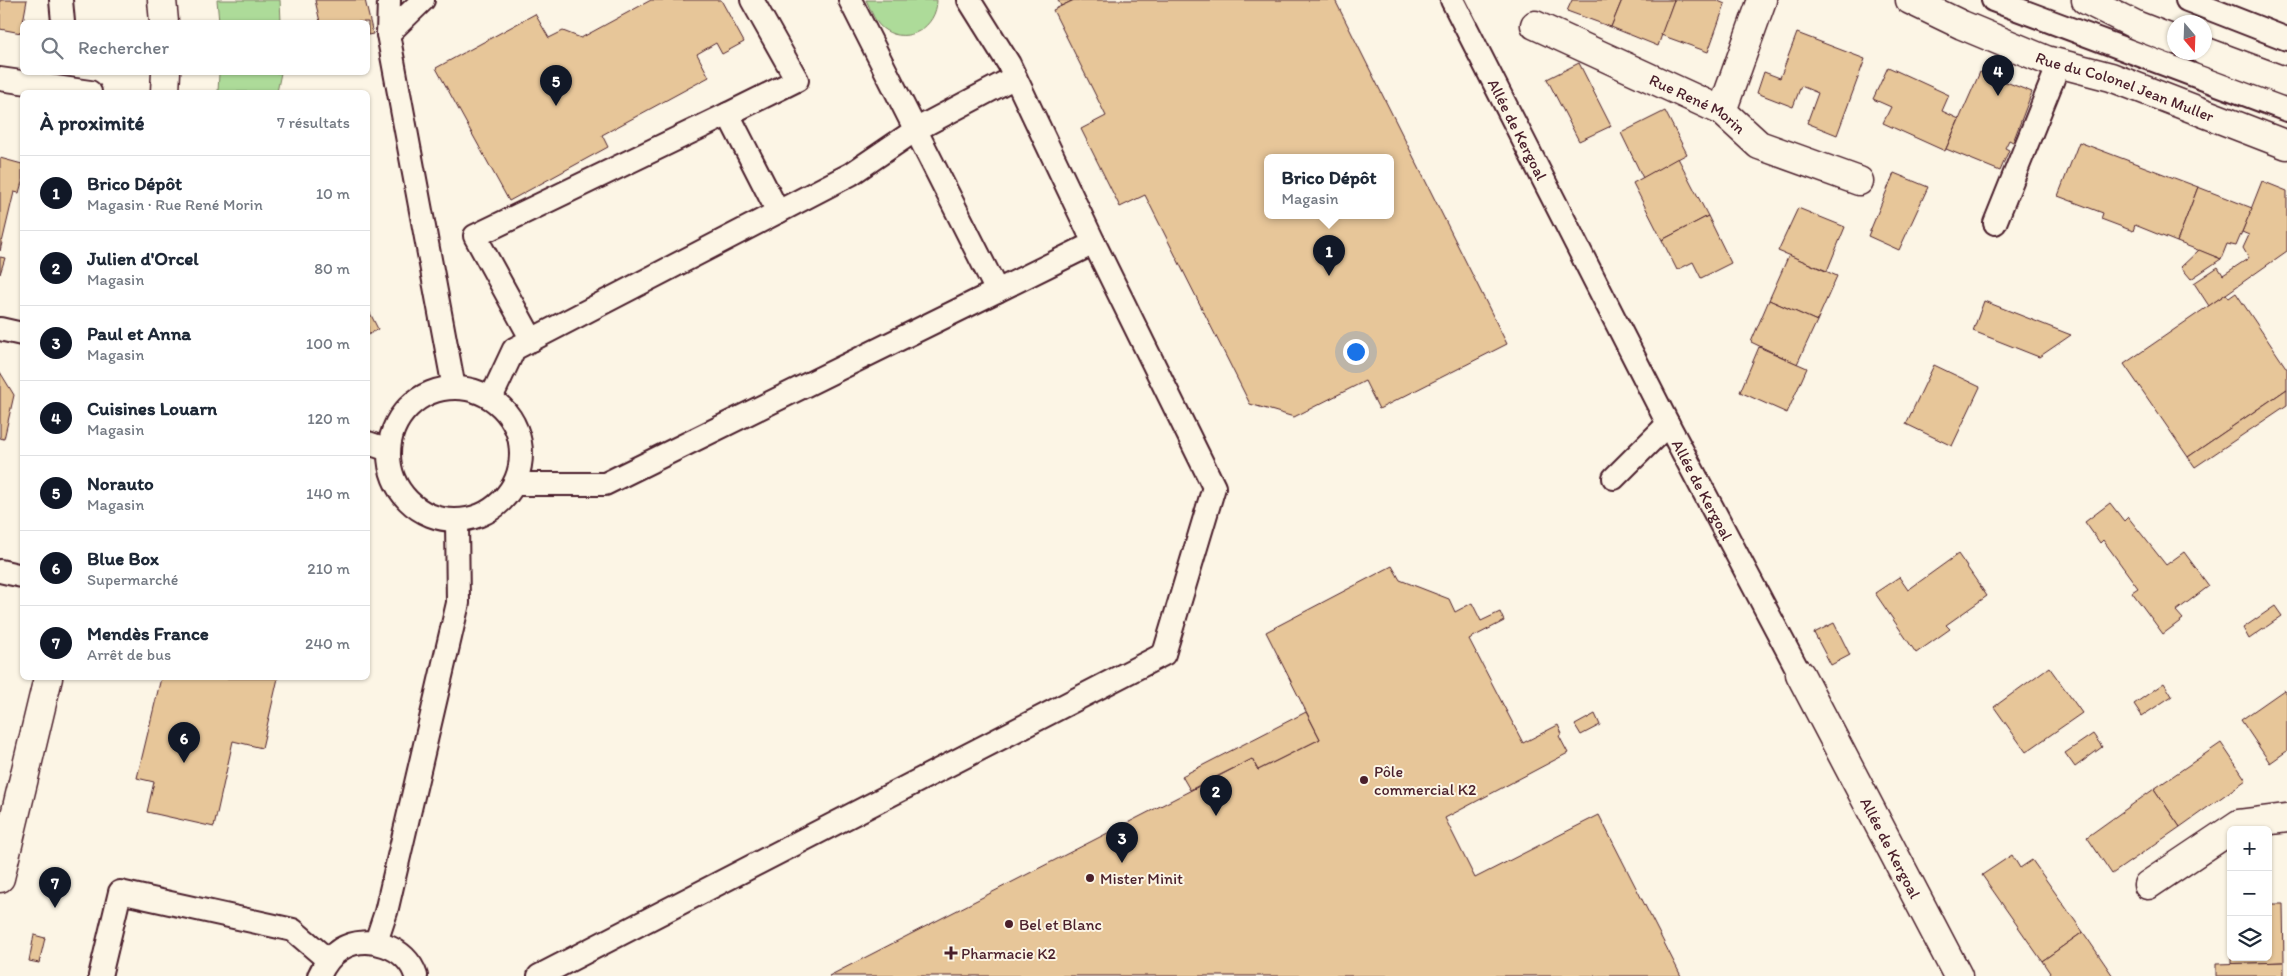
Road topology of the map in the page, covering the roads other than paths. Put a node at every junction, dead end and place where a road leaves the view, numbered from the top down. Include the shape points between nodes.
1 (61, 0) edge
2 (162, 0) edge
3 (389, 0) edge
4 (424, 0) edge
5 (752, 0) edge
6 (850, 0) edge
7 (969, 0) edge
8 (1452, 0) edge
9 (1762, 0) edge
10 (1910, 0) edge
11 (1993, 0) edge
12 (2086, 0) edge
13 (2187, 0) edge
14 (63, 20) edge
15 (164, 20) edge
16 (1535, 25) dead end
17 (388, 34) junction
18 (2167, 37) edge
19 (2287, 39) edge
20 (2212, 54) edge
21 (2059, 64) junction
22 (166, 75) edge
23 (1015, 77) junction
24 (0, 79) edge
25 (2287, 82) edge
26 (75, 85) edge
27 (166, 90) edge
28 (2287, 110) edge
29 (1722, 111) junction
30 (728, 114) junction
31 (917, 129) junction
32 (2287, 146) edge
33 (1859, 181) dead end
34 (778, 212) junction
35 (1995, 223) dead end
36 (1094, 243) junction
37 (997, 291) junction
38 (0, 329) edge
39 (20, 334) edge
40 (532, 340) junction
41 (454, 388) junction
42 (491, 398) junction
43 (1668, 424) junction
44 (370, 444) edge
45 (389, 450) junction
46 (1614, 478) dead end
47 (515, 484) junction
48 (457, 520) junction
49 (0, 571) edge
50 (20, 576) edge
51 (1800, 674) joint
52 (48, 680) edge
53 (2287, 818) edge
54 (0, 878) edge
55 (2148, 885) dead end
56 (376, 942) junction
57 (324, 968) edge
58 (100, 976) edge
59 (416, 976) edge
60 (539, 976) edge
61 (1958, 976) edge

1 - 14 lane
2 - 15 street
3 - 17 lane
4 - 17 lane
5 - 30 lane via 797,80
6 - 31 lane
7 - 23 lane
8 - 43 lane, Allée de Kergoal
9 - 29 street
10 - 21 street, Rue du Colonel Jean Muller via 1962,26
11 - 28 lane
12 - 18 street
13 - 19 lane
16 - 29 street, Rue René Morin
17 - 41 lane
20 - 25 street
21 - 32 street, Rue du Colonel Jean Muller via 2111,77
21 - 35 lane
22 - 27 street
23 - 31 lane
23 - 36 lane
24 - 26 lane
29 - 33 street, Rue René Morin via 1759,145
30 - 34 lane
30 - 40 lane via 475,236
31 - 34 lane via 851,174
31 - 37 lane
34 - 40 lane
36 - 37 lane
36 - 60 lane via 1214,487 1164,654
37 - 47 lane via 605,484
38 - 39 lane
40 - 42 lane via 514,349
41 - 42 lane via 473,390
41 - 45 lane via 434,391 403,413 393,430
42 - 47 lane via 516,427 521,446
43 - 46 lane
43 - 51 lane, Allée de Kergoal
44 - 45 lane
45 - 48 lane via 394,478 400,491 415,507 435,518
47 - 48 lane via 491,510 474,518
48 - 56 lane via 458,603 396,873
49 - 50 lane
51 - 61 street, Allée de Kergoal
52 - 54 street
53 - 55 street via 2239,824
56 - 57 lane via 358,942 342,949
56 - 59 lane via 393,948 406,959
57 - 58 lane via 293,930 120,892

